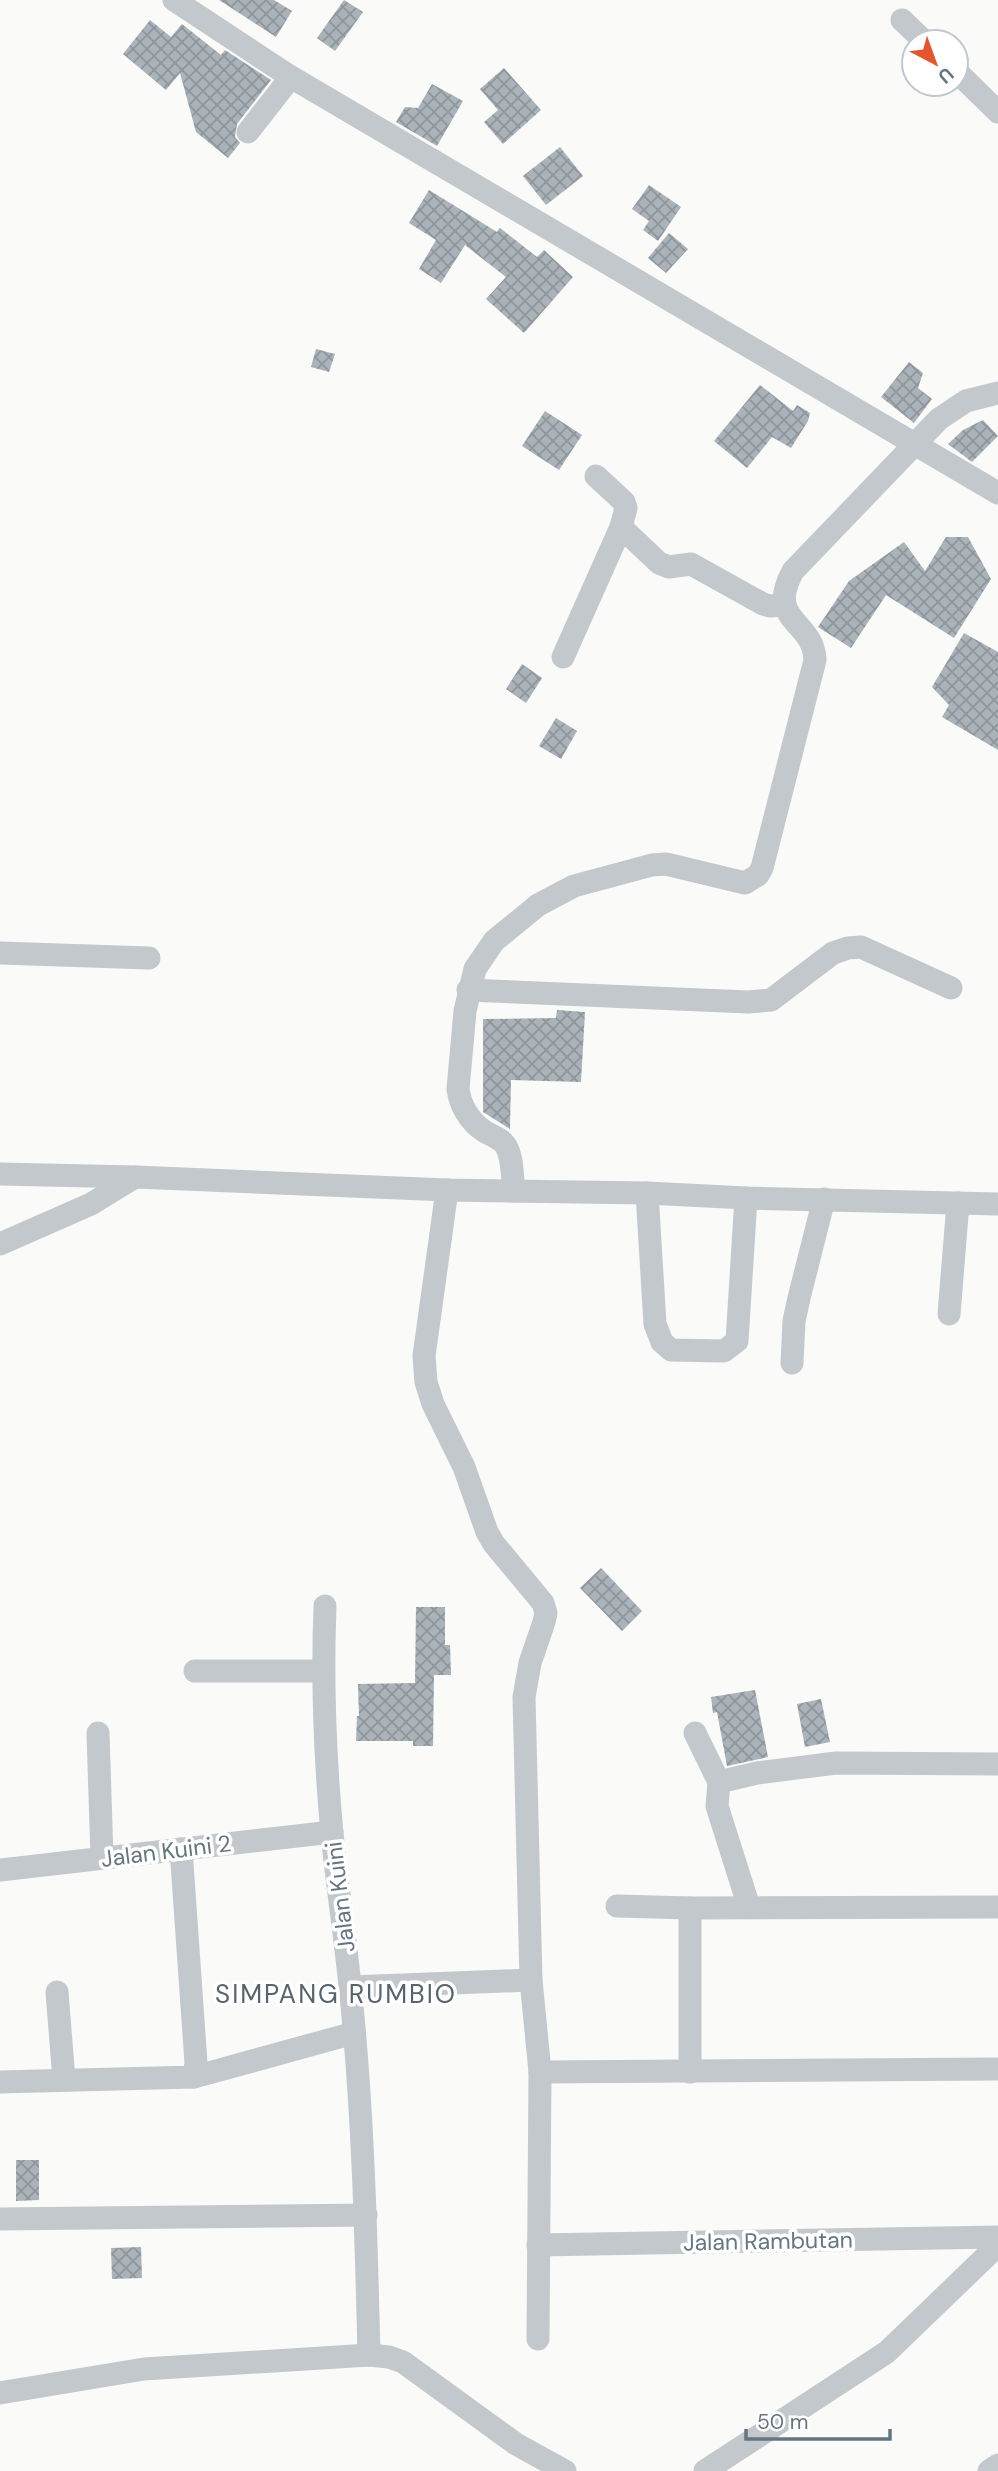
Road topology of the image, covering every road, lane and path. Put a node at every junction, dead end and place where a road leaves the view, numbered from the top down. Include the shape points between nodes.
1 (174, 0) edge
2 (902, 20) dead end
3 (910, 28) edge
4 (291, 76) junction
5 (970, 85) edge
6 (998, 112) edge
7 (248, 132) dead end
8 (998, 393) edge
9 (917, 443) junction
10 (596, 476) dead end
11 (998, 493) edge
12 (621, 527) junction
13 (784, 605) junction
14 (563, 657) dead end
15 (0, 953) edge
16 (149, 958) dead end
17 (951, 988) dead end
18 (468, 989) junction
19 (0, 1174) edge
20 (135, 1177) junction
21 (447, 1190) junction
22 (514, 1191) junction
23 (647, 1193) junction
24 (746, 1198) junction
25 (824, 1199) junction
26 (958, 1203) junction
27 (998, 1204) edge
28 (0, 1244) edge
29 (949, 1314) dead end
30 (792, 1363) dead end
31 (325, 1606) dead end
32 (195, 1671) dead end
33 (322, 1671) junction
34 (695, 1732) dead end
35 (98, 1733) dead end
36 (998, 1764) edge
37 (719, 1782) junction
38 (332, 1832) junction
39 (181, 1849) junction
40 (102, 1858) junction
41 (0, 1870) edge
42 (617, 1906) dead end
43 (750, 1907) junction
44 (998, 1907) edge
45 (690, 1908) junction
46 (531, 1980) junction
47 (351, 1987) junction
48 (57, 1992) dead end
49 (354, 2033) junction
50 (998, 2069) edge
51 (540, 2072) junction
52 (690, 2072) junction
53 (194, 2077) junction
54 (64, 2080) junction
55 (0, 2082) edge
56 (366, 2215) junction
57 (0, 2219) edge
58 (998, 2237) edge
59 (538, 2245) junction
60 (998, 2245) edge
61 (538, 2339) dead end
62 (369, 2355) junction
63 (0, 2393) edge
64 (998, 2465) edge
65 (565, 2471) edge
66 (705, 2471) edge
67 (989, 2471) edge

1 - 4 street
2 - 3 street
4 - 7 street
4 - 9 street
5 - 6 street
8 - 9 street via 952,409
9 - 11 street
9 - 13 street via 793,571 783,595
10 - 12 street via 624,502
12 - 13 street via 663,565 691,564 763,604
12 - 14 street
13 - 18 street via 815,651 815,660 758,875 745,883 666,864 574,886 538,905 494,941
15 - 16 street
17 - 18 street via 861,947 833,953 771,1000
18 - 22 street via 459,1100 482,1130 505,1143
19 - 20 street
20 - 21 street
20 - 28 street via 91,1204
21 - 22 street
21 - 46 street via 424,1356 426,1382 464,1466 487,1532 546,1613 524,1697
22 - 23 street
23 - 24 street
23 - 24 street via 655,1324 671,1350 724,1351 737,1341
24 - 25 street
25 - 26 street
25 - 30 street via 794,1321
26 - 27 street
26 - 29 street
31 - 33 street, Jalan Kuini
32 - 33 street
33 - 38 street, Jalan Kuini
34 - 37 street
35 - 40 street
36 - 37 street via 836,1763
37 - 43 street via 717,1806
38 - 39 street, Jalan Kuini 2
38 - 47 street, Jalan Kuini
39 - 40 street, Jalan Kuini 2
39 - 53 street
40 - 41 street, Jalan Kuini 2
42 - 45 street
43 - 44 street
43 - 45 street
45 - 52 street
46 - 47 street
46 - 51 street
47 - 49 street, Jalan Kuini
48 - 54 street
49 - 53 street
49 - 56 street, Jalan Kuini
50 - 52 street
51 - 52 street
51 - 59 street
53 - 54 street
54 - 55 street
56 - 57 street
56 - 62 street, Jalan Kuini
58 - 59 street, Jalan Rambutan
59 - 61 street
60 - 66 street via 887,2352
62 - 63 street via 144,2369
62 - 65 street via 403,2362 516,2444
64 - 67 street

